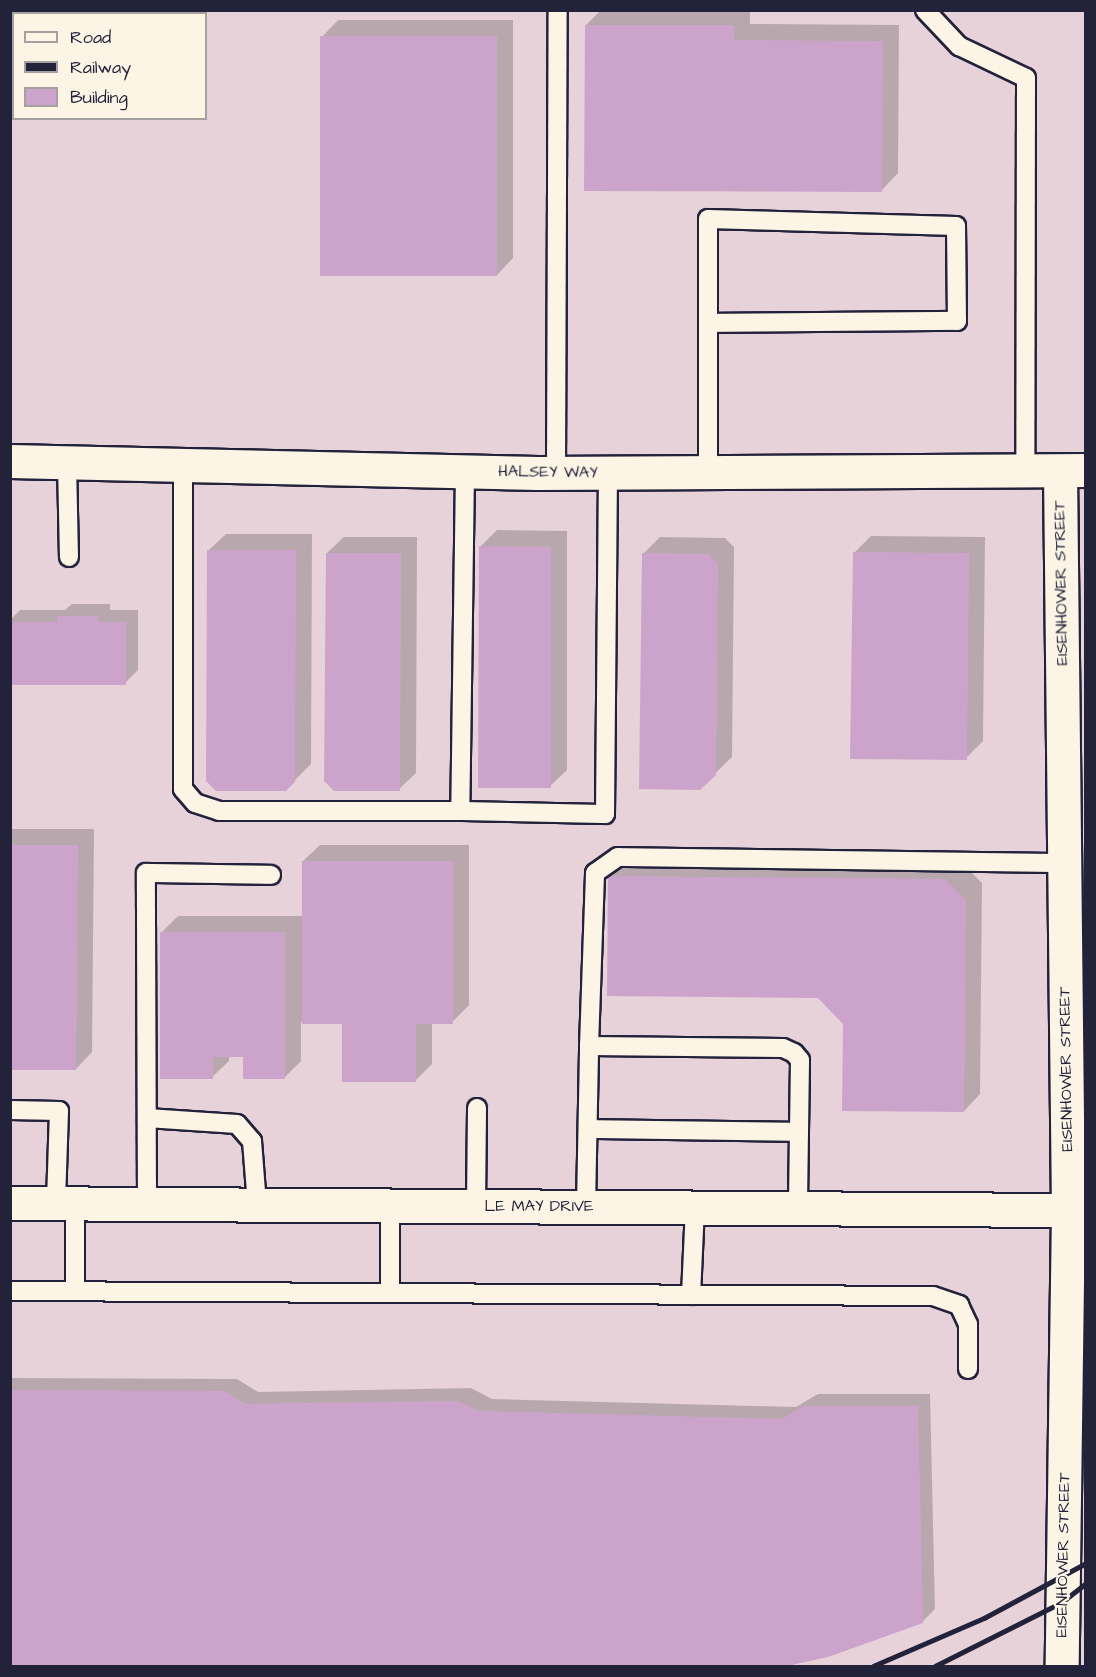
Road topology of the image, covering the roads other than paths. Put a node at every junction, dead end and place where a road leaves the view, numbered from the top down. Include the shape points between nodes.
1 (558, 10) edge
2 (925, 10) edge
3 (708, 323) junction
4 (10, 461) edge
5 (67, 463) junction
6 (183, 465) junction
7 (1073, 470) edge
8 (465, 471) junction
9 (1025, 471) junction
10 (708, 472) junction
11 (555, 473) junction
12 (608, 473) junction
13 (69, 557) dead end
14 (460, 812) junction
15 (271, 875) dead end
16 (1071, 877) edge
17 (589, 1046) junction
18 (477, 1108) dead end
19 (10, 1110) edge
20 (147, 1118) junction
21 (588, 1129) junction
22 (799, 1132) junction
23 (10, 1203) edge
24 (66, 1203) junction
25 (147, 1204) junction
26 (257, 1204) junction
27 (390, 1206) junction
28 (476, 1206) junction
29 (586, 1207) junction
30 (695, 1208) junction
31 (798, 1208) junction
32 (1068, 1210) junction
33 (10, 1291) edge
34 (75, 1292) junction
35 (390, 1293) junction
36 (691, 1295) junction
37 (968, 1369) dead end
38 (1062, 1666) edge

1 - 11 lane
2 - 9 lane via 959,46 1026,78
3 - 3 lane via 708,219 956,226 957,321
3 - 10 lane
4 - 5 street, HALSEY WAY
5 - 6 street, HALSEY WAY
5 - 13 lane
6 - 8 street, HALSEY WAY
6 - 14 lane via 183,789 195,803 219,812
7 - 9 street, HALSEY WAY
7 - 16 street, EISENHOWER STREET
8 - 11 street, HALSEY WAY
8 - 14 lane
9 - 10 street, HALSEY WAY
10 - 12 street, HALSEY WAY
11 - 12 street, HALSEY WAY
12 - 14 lane via 605,814
15 - 20 lane via 146,873
16 - 17 lane via 618,857 595,873
16 - 32 street, EISENHOWER STREET
17 - 21 lane
17 - 22 lane via 783,1048 800,1060
18 - 28 lane
19 - 24 lane via 59,1111
20 - 25 lane
20 - 26 lane via 237,1124 252,1141
21 - 22 lane
21 - 29 lane
22 - 31 lane
23 - 24 street, LE MAY DRIVE
24 - 25 street, LE MAY DRIVE
24 - 34 lane
25 - 26 street, LE MAY DRIVE
26 - 27 street, LE MAY DRIVE
27 - 28 street, LE MAY DRIVE
27 - 35 lane
28 - 29 street, LE MAY DRIVE
29 - 30 street, LE MAY DRIVE
30 - 31 street, LE MAY DRIVE
30 - 36 lane
31 - 32 street, LE MAY DRIVE
32 - 38 street, EISENHOWER STREET
33 - 34 lane
34 - 35 lane
35 - 36 lane
36 - 37 lane via 933,1296 959,1305 968,1324

